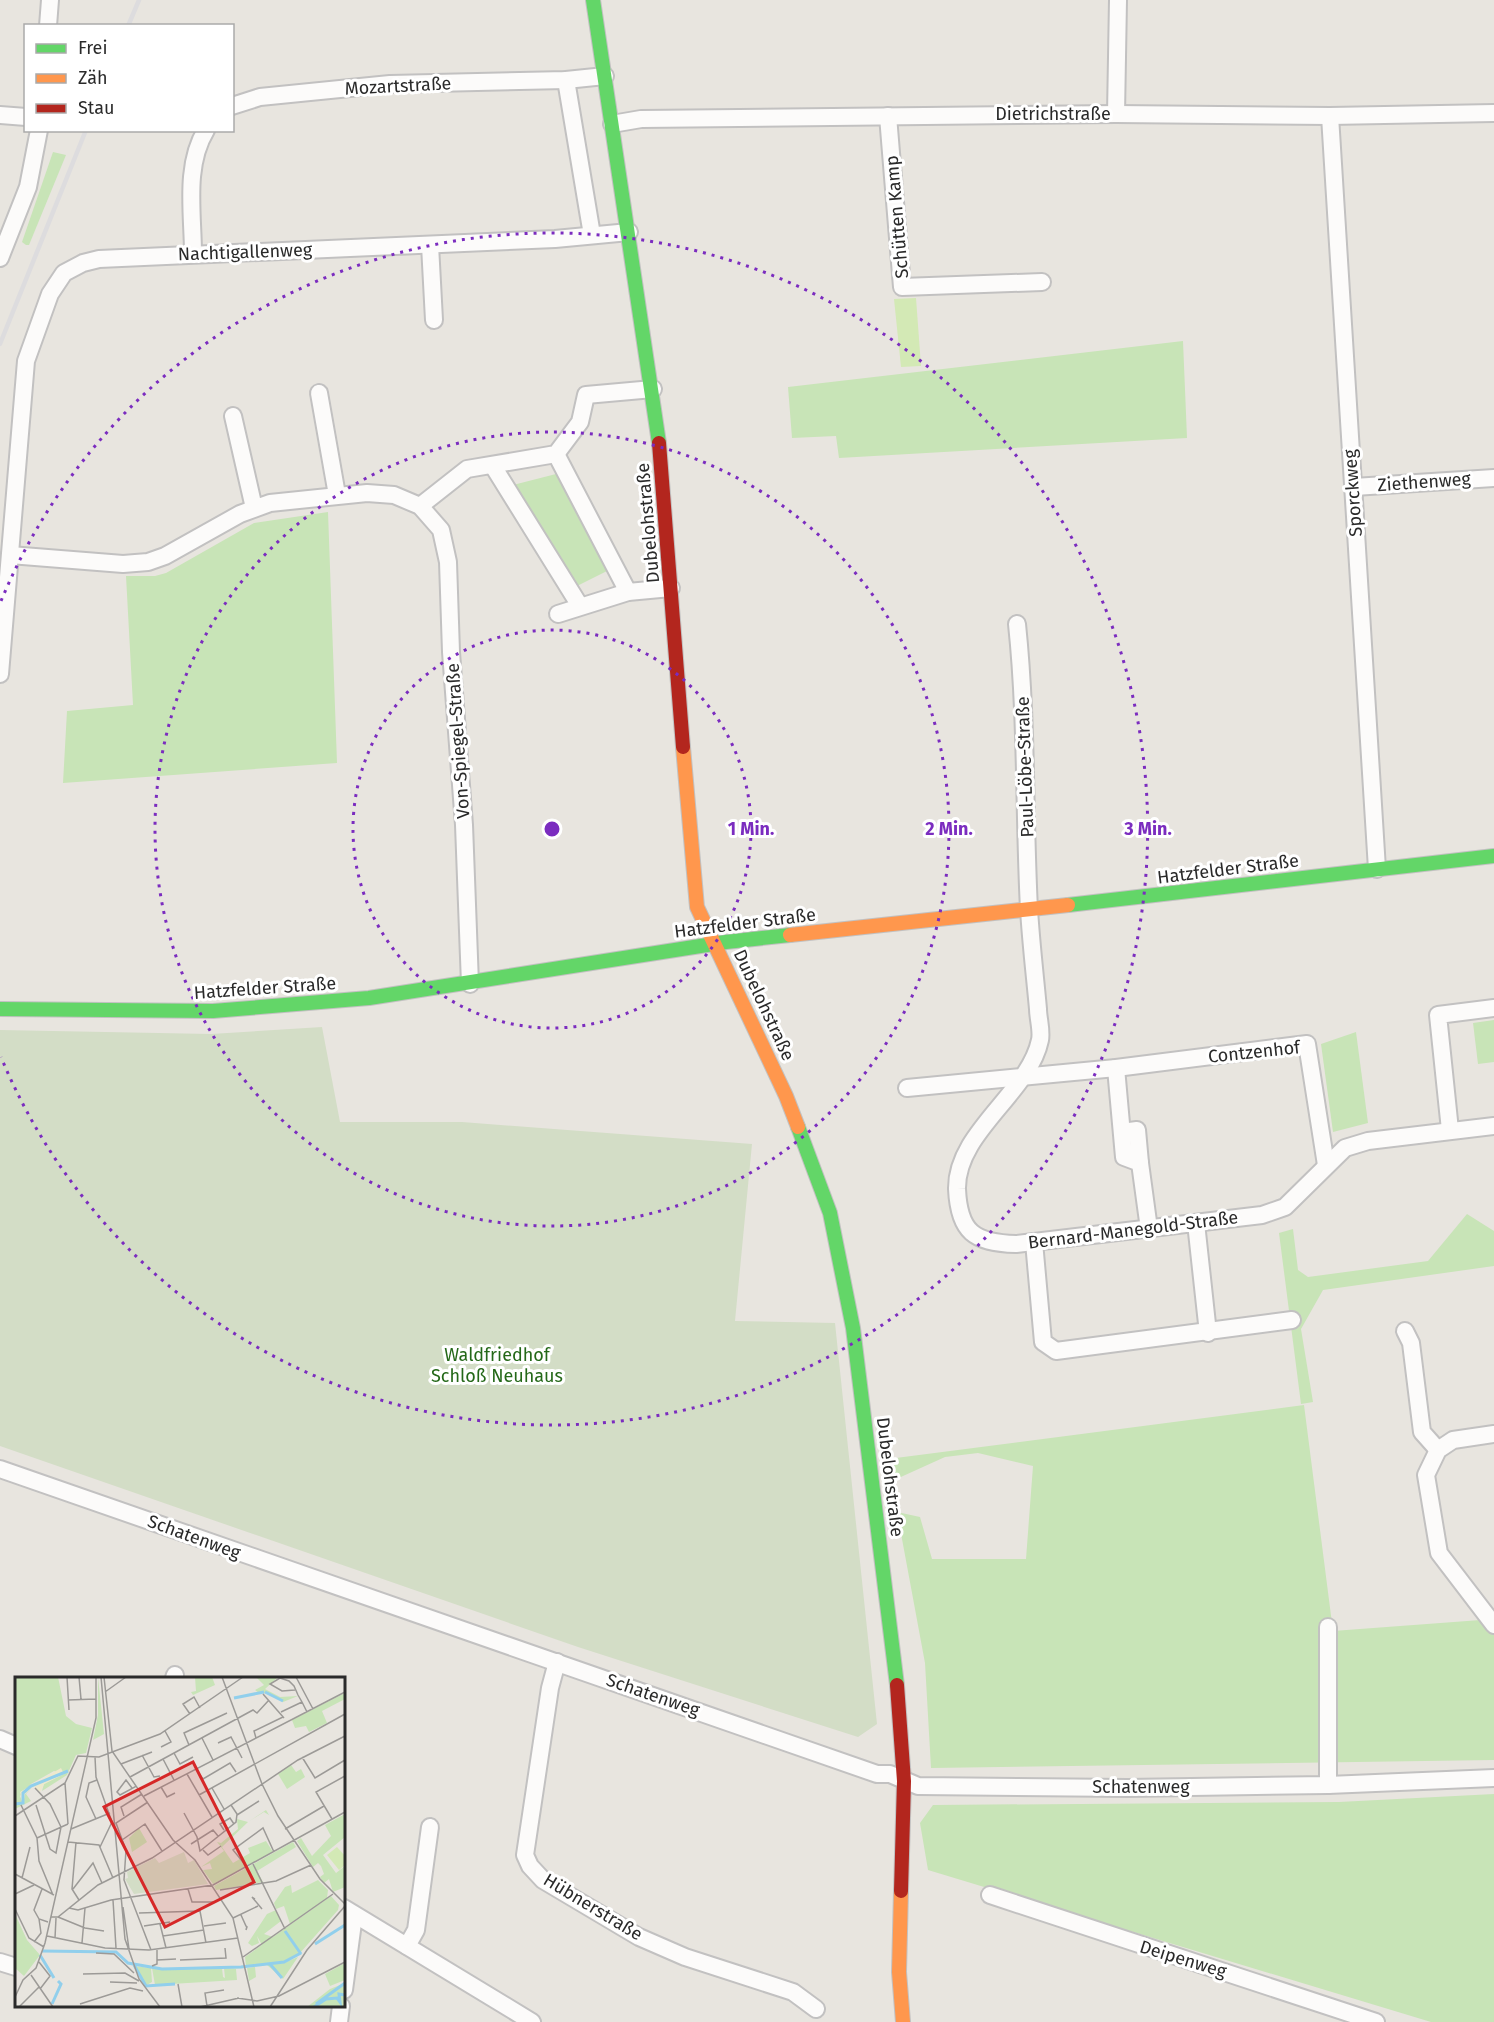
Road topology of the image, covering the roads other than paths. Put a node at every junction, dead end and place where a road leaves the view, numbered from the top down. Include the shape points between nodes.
1 (50, 0) edge
2 (593, 0) edge
3 (1118, 0) edge
4 (48, 24) edge
5 (606, 76) junction
6 (566, 80) junction
7 (234, 105) edge
8 (1494, 113) edge
9 (1116, 114) junction
10 (0, 115) edge
11 (888, 116) junction
12 (1330, 116) junction
13 (24, 117) edge
14 (612, 124) junction
15 (39, 132) edge
16 (205, 132) edge
17 (629, 232) junction
18 (592, 235) junction
19 (430, 245) junction
20 (193, 254) junction
21 (0, 258) edge
22 (1042, 282) dead end
23 (434, 320) dead end
24 (653, 389) junction
25 (319, 393) dead end
26 (233, 416) dead end
27 (556, 454) junction
28 (493, 466) junction
29 (1494, 478) edge
30 (1354, 487) junction
31 (337, 495) junction
32 (420, 506) junction
33 (254, 508) junction
34 (10, 555) junction
35 (671, 588) junction
36 (628, 592) junction
37 (579, 606) junction
38 (558, 614) dead end
39 (1017, 624) dead end
40 (0, 674) edge
41 (1494, 856) edge
42 (1377, 869) junction
43 (1029, 910) junction
44 (716, 943) junction
45 (470, 984) junction
46 (1494, 1008) edge
47 (0, 1009) edge
48 (1116, 1068) junction
49 (1023, 1076) junction
50 (907, 1088) dead end
51 (1494, 1126) edge
52 (1450, 1130) junction
53 (1326, 1165) junction
54 (1196, 1223) junction
55 (1149, 1229) junction
56 (1034, 1242) junction
57 (1292, 1320) dead end
58 (1405, 1331) dead end
59 (1208, 1333) junction
60 (1494, 1434) edge
61 (1438, 1450) junction
62 (0, 1469) edge
63 (1494, 1624) edge
64 (1328, 1627) dead end
65 (557, 1662) junction
66 (0, 1739) edge
67 (15, 1746) edge
68 (1494, 1778) edge
69 (904, 1780) junction
70 (1328, 1785) junction
71 (430, 1827) dead end
72 (990, 1895) dead end
73 (349, 1912) edge
74 (407, 1946) junction
75 (0, 1962) edge
76 (15, 1967) edge
77 (345, 1974) edge
78 (341, 2007) edge
79 (816, 2009) dead end
80 (339, 2022) edge
81 (532, 2022) edge
82 (903, 2022) edge
83 (1376, 2022) edge

1 - 4 street
2 - 5 main road, Dubelohstraße
3 - 9 street
5 - 6 street, Mozartstraße
5 - 14 main road, Dubelohstraße
6 - 7 street, Mozartstraße via 390,84 260,97
6 - 18 street
8 - 12 street, Dietrichstraße
9 - 11 street, Dietrichstraße
9 - 12 street, Dietrichstraße
10 - 13 street
11 - 14 street, Dietrichstraße via 640,119
11 - 22 street, Schütten Kamp via 902,287
12 - 30 street, Sporckweg
14 - 17 main road, Dubelohstraße
15 - 21 street via 21,210
16 - 20 street via 195,149 192,169
17 - 18 street, Nachtigallenweg
17 - 24 main road, Dubelohstraße
18 - 19 street, Nachtigallenweg
19 - 20 street, Nachtigallenweg
19 - 23 street
20 - 34 street, Nachtigallenweg via 83,263 64,273 50,294 26,361
24 - 27 street via 586,395 580,422
24 - 35 main road, Dubelohstraße
25 - 31 street
26 - 33 street
27 - 28 street
27 - 36 street
28 - 32 street via 467,469
28 - 37 street
29 - 30 street, Ziethenweg
30 - 42 street, Sporckweg
31 - 32 street, Von-Spiegel-Straße via 394,495
31 - 33 street, Von-Spiegel-Straße
32 - 45 street, Von-Spiegel-Straße via 441,530 448,562
33 - 34 street, Von-Spiegel-Straße via 148,562 123,564
34 - 40 street
35 - 36 street
35 - 44 main road, Dubelohstraße via 694,892 697,907
36 - 37 street
37 - 38 street
39 - 43 street, Paul-Löbe-Straße via 1023,676
41 - 42 main road, Hatzfelder Straße
42 - 43 main road, Hatzfelder Straße
43 - 44 main road, Hatzfelder Straße
43 - 49 street, Bernard-Manegold-Straße via 1040,1040
44 - 45 main road, Hatzfelder Straße
44 - 69 main road, Dubelohstraße via 794,1115 822,1190 839,1252 853,1323 876,1505 901,1715
45 - 47 main road, Hatzfelder Straße via 369,998 213,1011
46 - 52 street via 1438,1015
48 - 49 street, Contzenhof
48 - 53 street, Contzenhof via 1307,1044
48 - 55 street via 1124,1157 1140,1163
49 - 50 street
49 - 56 street, Bernard-Manegold-Straße via 973,1140 957,1185 962,1221 971,1233 1000,1244
51 - 52 street, Bernard-Manegold-Straße
52 - 53 street, Bernard-Manegold-Straße via 1368,1141 1345,1148
53 - 54 street, Bernard-Manegold-Straße via 1285,1207 1262,1215
54 - 55 street, Bernard-Manegold-Straße
54 - 59 street
55 - 56 street, Bernard-Manegold-Straße
56 - 59 street via 1043,1342 1056,1351
57 - 59 street
58 - 61 street via 1411,1343 1422,1432
60 - 61 street via 1453,1440
61 - 63 street via 1426,1475 1439,1552
62 - 65 street, Schatenweg
64 - 70 street
65 - 69 street, Schatenweg via 877,1774
65 - 79 street, Hübnerstraße via 525,1855 530,1866 543,1880 639,1937 685,1957 793,1992
66 - 67 street
68 - 70 street, Schatenweg
69 - 70 street, Schatenweg via 926,1787
69 - 82 main road, Dubelohstraße via 899,1972
71 - 74 street via 416,1930
72 - 83 street, Deipenweg
73 - 74 street
73 - 77 street
74 - 81 street
75 - 76 street
78 - 80 street

